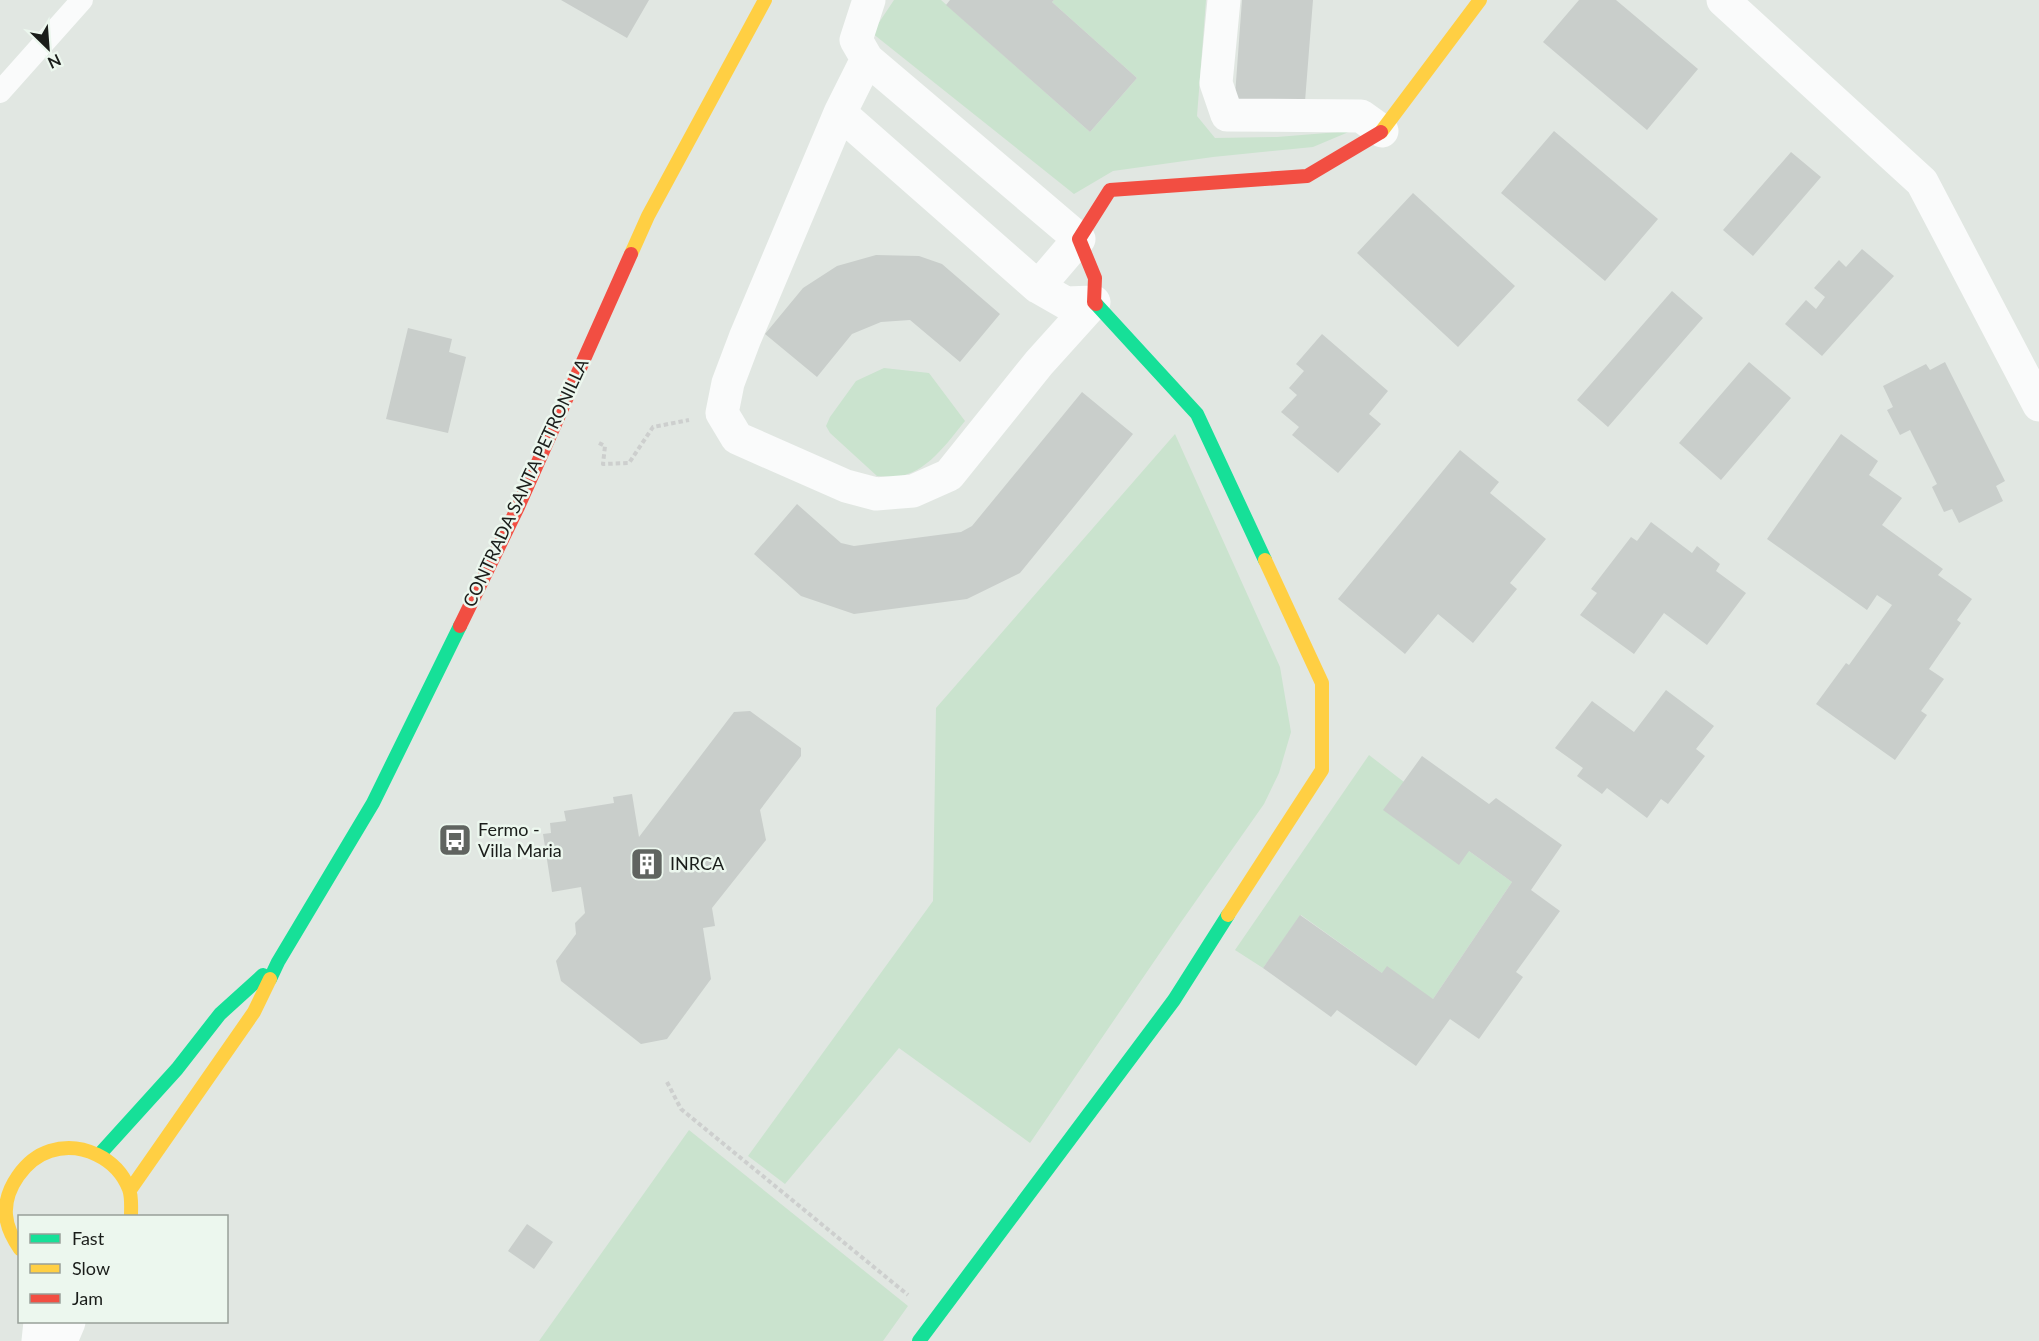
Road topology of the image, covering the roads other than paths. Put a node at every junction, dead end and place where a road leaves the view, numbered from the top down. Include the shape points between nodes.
1 (82, 0) edge
2 (765, 0) edge
3 (869, 0) edge
4 (1224, 0) edge
5 (1480, 0) edge
6 (1723, 0) edge
7 (867, 59) junction
8 (0, 92) edge
9 (840, 112) junction
10 (1383, 131) junction
11 (1079, 239) junction
12 (1038, 287) junction
13 (1094, 302) junction
14 (2039, 405) edge
15 (278, 962) junction
16 (99, 1155) junction
17 (130, 1190) junction
18 (3, 1213) edge
19 (131, 1215) edge
20 (18, 1246) edge
21 (40, 1323) edge
22 (69, 1323) edge
23 (38, 1341) edge
24 (61, 1341) edge
25 (919, 1341) edge

1 - 8 lane
2 - 15 main road, CONTRADA SANTA PETRONILLA via 648,216 518,507 373,803
3 - 7 street via 856,40
4 - 10 street via 1216,82 1227,115 1361,116
5 - 10 main road
6 - 14 street via 1922,182
7 - 9 street
7 - 11 street
9 - 12 street
9 - 13 street via 728,383 722,413 737,438 846,486 876,494 913,491 949,475
10 - 11 main road via 1307,176 1110,190
11 - 12 street
11 - 13 main road via 1095,278
12 - 13 street via 1066,303
13 - 25 main road via 1197,414 1322,684 1322,770 1174,1000
15 - 16 main road, CONTRADA SANTA PETRONILLA via 220,1014 177,1069
15 - 17 main road, CONTRADA SANTA PETRONILLA via 254,1012
16 - 17 main road via 116,1167
16 - 18 main road via 76,1148 50,1151 26,1166 11,1187
17 - 19 main road
18 - 20 main road
21 - 23 street
22 - 24 street

